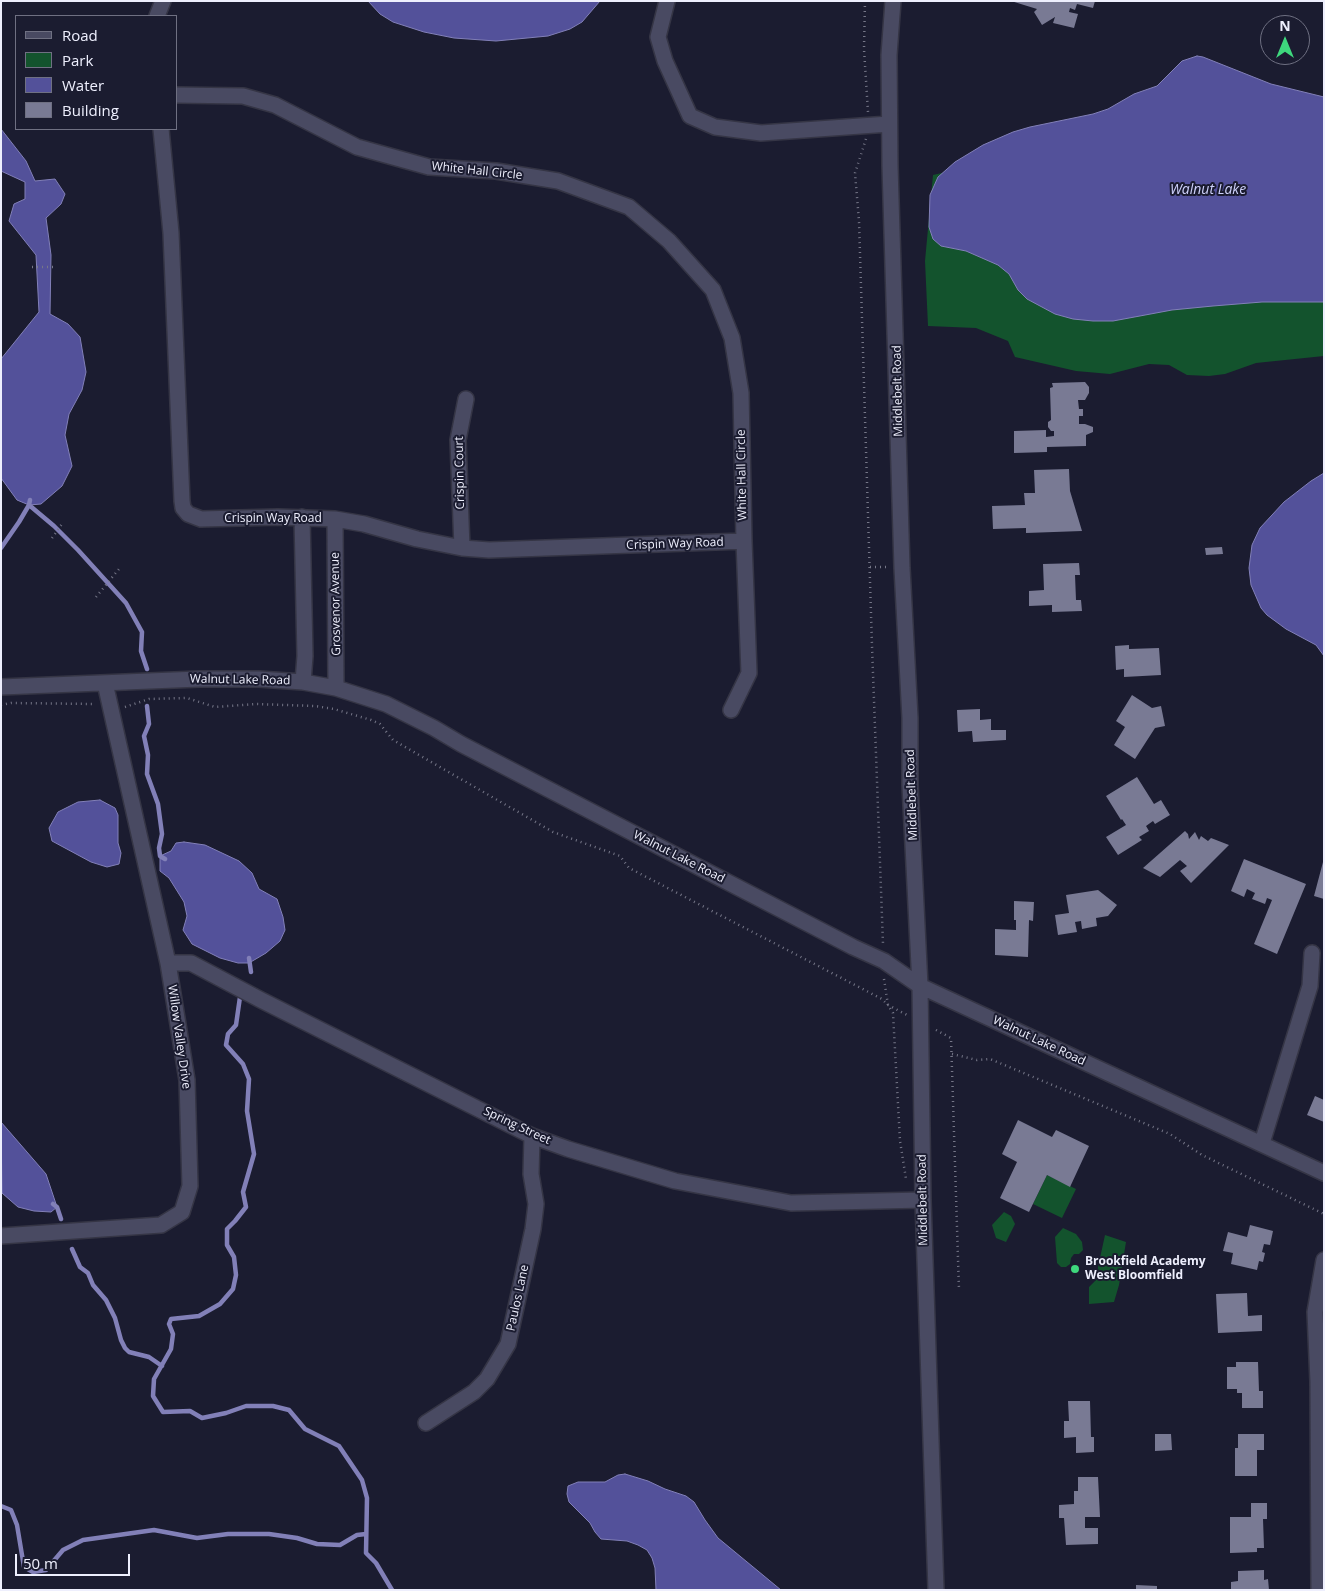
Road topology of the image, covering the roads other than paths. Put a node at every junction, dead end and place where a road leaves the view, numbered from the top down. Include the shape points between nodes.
1 (163, 1) edge
2 (667, 1) edge
3 (893, 1) edge
4 (157, 15) edge
5 (178, 95) edge
6 (889, 124) junction
7 (161, 130) edge
8 (466, 400) dead end
9 (302, 517) junction
10 (335, 520) junction
11 (744, 541) junction
12 (462, 548) junction
13 (303, 682) junction
14 (105, 683) junction
15 (1, 687) edge
16 (336, 688) junction
17 (731, 710) dead end
18 (1312, 953) dead end
19 (168, 963) junction
20 (920, 986) junction
21 (532, 1136) junction
22 (1262, 1143) junction
23 (1324, 1173) edge
24 (916, 1200) junction
25 (1, 1236) edge
26 (1324, 1260) edge
27 (1321, 1382) edge
28 (426, 1423) dead end
29 (1321, 1432) edge
30 (936, 1590) edge
31 (1318, 1590) edge

1 - 4 street
2 - 6 street via 658,37 665,62 690,116 715,127 761,134
3 - 6 street, Middlebelt Road
5 - 11 street, White Hall Circle via 243,96 275,105 357,147 429,167 496,171 558,181 629,207 669,241 713,290 732,338 741,393
6 - 20 street, Middlebelt Road via 902,568
7 - 9 street, Crispin Way Road via 171,233 183,508 201,520
8 - 12 street, Crispin Court via 458,440
9 - 10 street, Crispin Way Road
9 - 13 street
10 - 12 street, Crispin Way Road
10 - 16 street, Grosvenor Avenue
11 - 12 street, Crispin Way Road via 489,550
11 - 17 street, White Hall Circle via 750,673
13 - 14 street, Walnut Lake Road via 259,678
13 - 16 street, Walnut Lake Road
14 - 15 street, Walnut Lake Road
14 - 19 street, Willow Valley Drive
16 - 20 street, Walnut Lake Road via 386,704 434,728 884,961
18 - 22 street via 1310,986
19 - 21 street, Spring Street via 191,963
19 - 25 street, Willow Valley Drive via 187,1080 190,1186 182,1212 161,1225
20 - 22 street, Walnut Lake Road
20 - 24 street, Middlebelt Road
21 - 24 street, Spring Street via 675,1181 791,1203
21 - 28 street, Paulos Lane via 531,1174 536,1204 508,1344 487,1379 474,1392
22 - 23 street, Walnut Lake Road
24 - 30 street, Middlebelt Road
26 - 27 street via 1315,1312
27 - 29 street
29 - 31 street

